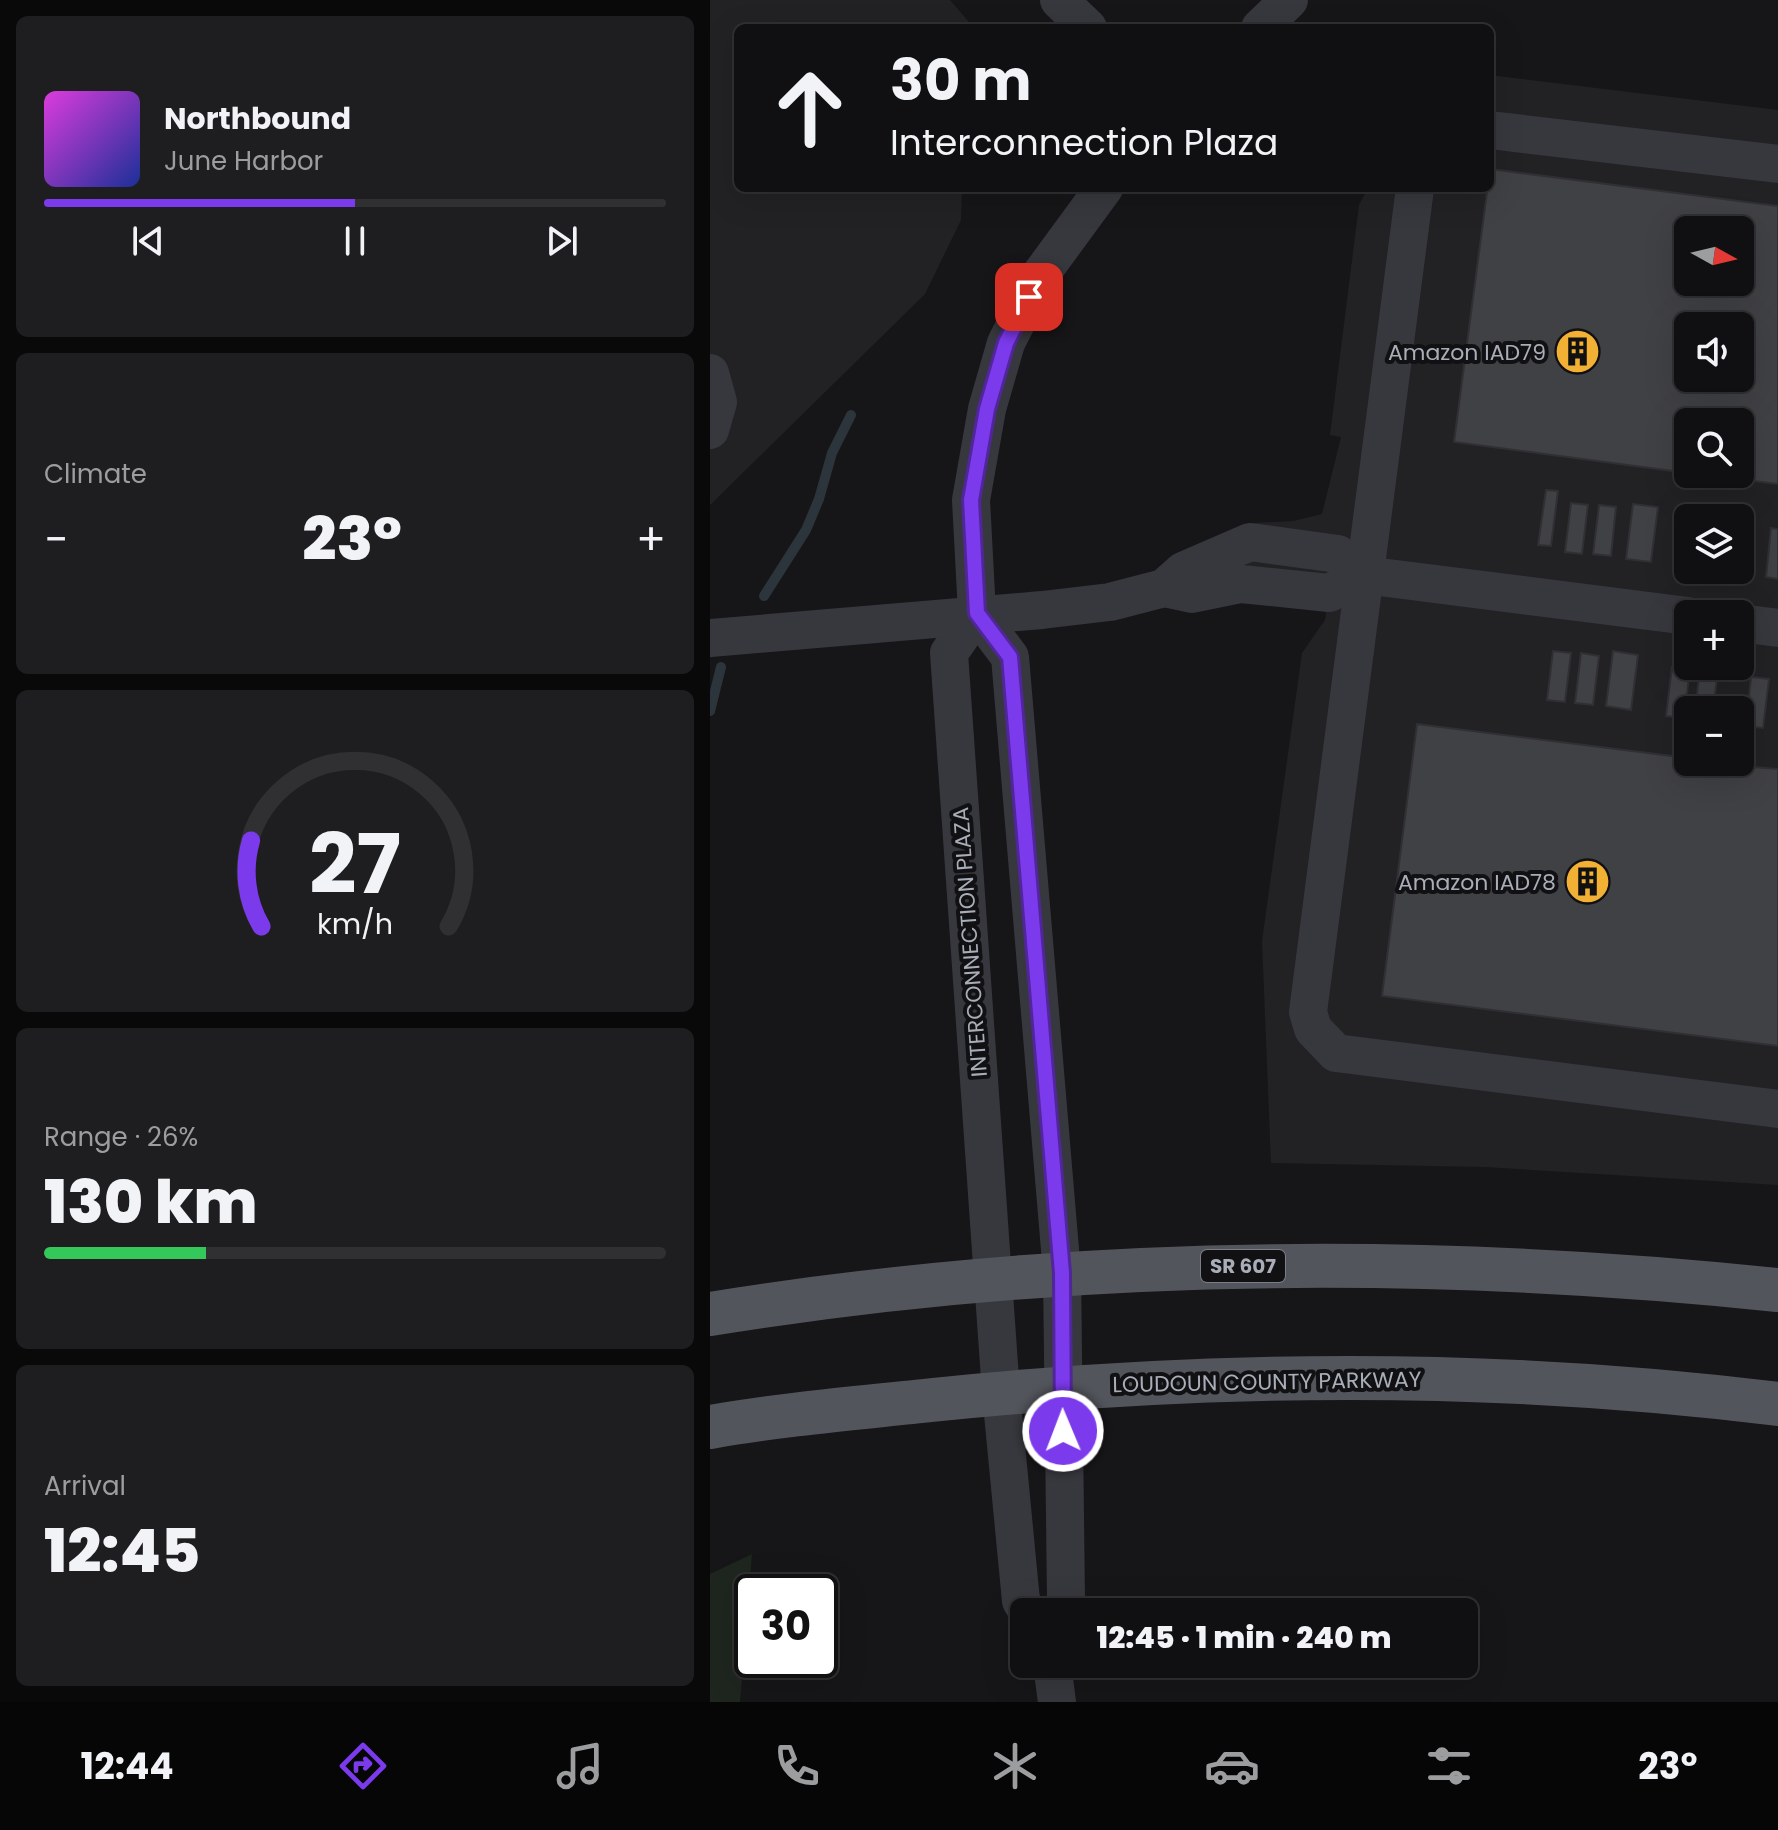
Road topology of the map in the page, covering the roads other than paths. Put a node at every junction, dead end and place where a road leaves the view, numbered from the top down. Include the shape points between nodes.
1 (1289, 0) edge
2 (1264, 24) edge
3 (1494, 130) edge
4 (1778, 164) edge
5 (1101, 192) edge
6 (1414, 192) edge
7 (710, 373) edge
8 (710, 430) edge
9 (1364, 575) junction
10 (977, 613) junction
11 (1674, 614) edge
12 (1754, 625) edge
13 (1778, 628) edge
14 (710, 638) edge
15 (1778, 1109) edge
16 (1062, 1273) junction
17 (994, 1279) junction
18 (1778, 1290) edge
19 (710, 1314) edge
20 (1062, 1387) junction
21 (1001, 1393) junction
22 (1778, 1404) edge
23 (710, 1427) edge
24 (1021, 1598) edge
25 (1066, 1598) edge
26 (1054, 1678) edge
27 (1057, 1702) edge

1 - 2 street
3 - 4 street
5 - 10 street via 1041,274 1002,356 971,500
6 - 9 street
7 - 8 street via 718,402
9 - 10 street via 1338,554 1250,542 1183,571 1164,588 1110,602
9 - 11 street
9 - 15 street via 1308,1012 1321,1041 1336,1053
10 - 14 street
10 - 16 street via 1010,657
10 - 17 street, INTERCONNECTION PLAZA via 949,653
12 - 13 street
16 - 17 main road, SR 607
16 - 18 main road, SR 607 via 1320,1263 1650,1277
16 - 20 street
17 - 19 main road, SR 607
17 - 21 street, INTERCONNECTION PLAZA
20 - 21 main road, LOUDOUN COUNTY PARKWAY
20 - 22 main road, LOUDOUN COUNTY PARKWAY via 1248,1378 1479,1379
20 - 25 street
21 - 23 main road, LOUDOUN COUNTY PARKWAY
21 - 24 street, INTERCONNECTION PLAZA
26 - 27 street

